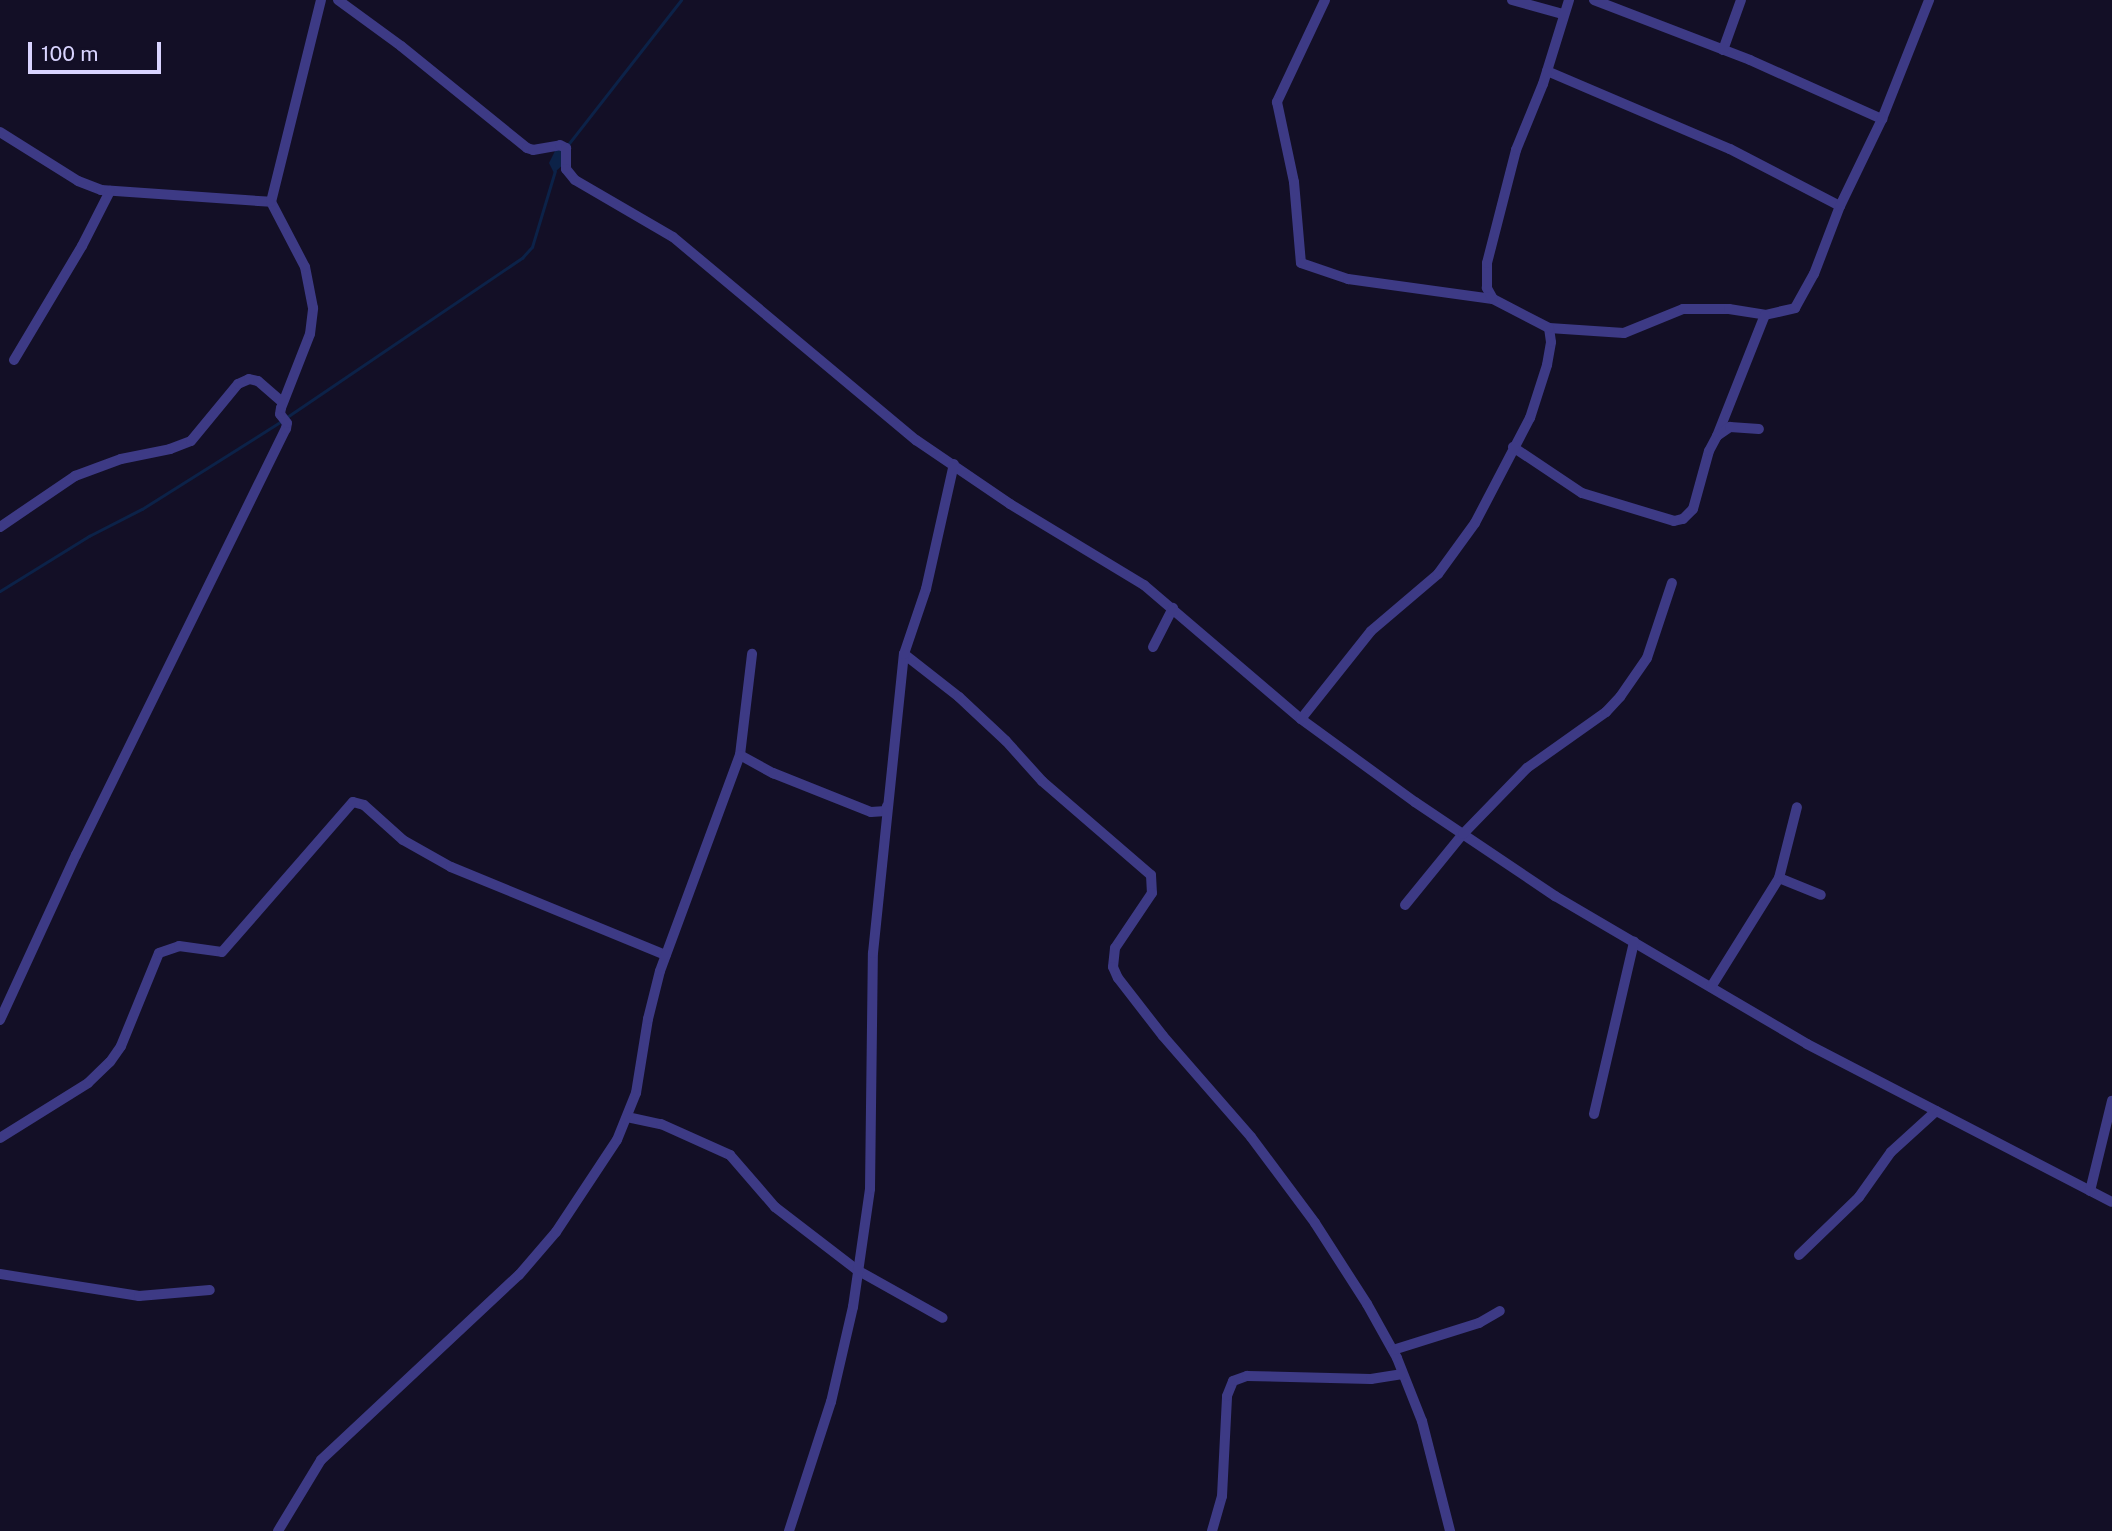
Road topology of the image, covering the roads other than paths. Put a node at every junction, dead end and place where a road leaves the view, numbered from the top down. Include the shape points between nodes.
1 (321, 0) edge
2 (338, 0) edge
3 (1325, 0) edge
4 (1513, 0) edge
5 (1569, 0) edge
6 (1594, 0) edge
7 (1741, 0) edge
8 (1929, 0) edge
9 (1563, 15) junction
10 (1723, 50) junction
11 (1547, 71) junction
12 (1882, 119) junction
13 (0, 132) edge
14 (110, 191) junction
15 (271, 202) junction
16 (1840, 206) junction
17 (1493, 299) junction
18 (1765, 315) junction
19 (1549, 328) junction
20 (14, 360) dead end
21 (282, 402) junction
22 (1759, 429) dead end
23 (1717, 436) junction
24 (1513, 447) junction
25 (954, 464) junction
26 (0, 527) edge
27 (1672, 583) dead end
28 (1173, 608) junction
29 (1153, 647) dead end
30 (752, 654) dead end
31 (904, 654) junction
32 (1301, 719) junction
33 (740, 755) junction
34 (887, 806) junction
35 (1797, 807) dead end
36 (1463, 834) junction
37 (1779, 878) junction
38 (1821, 895) dead end
39 (1405, 905) dead end
40 (1634, 942) junction
41 (666, 955) junction
42 (1711, 987) junction
43 (0, 1020) edge
44 (2112, 1101) edge
45 (1937, 1111) junction
46 (1594, 1114) dead end
47 (627, 1117) junction
48 (0, 1138) edge
49 (2090, 1191) junction
50 (2112, 1202) edge
51 (1799, 1255) dead end
52 (857, 1270) junction
53 (0, 1274) edge
54 (210, 1290) dead end
55 (1500, 1311) dead end
56 (943, 1318) dead end
57 (1393, 1350) junction
58 (1403, 1374) junction
59 (278, 1531) edge
60 (789, 1531) edge
61 (1212, 1531) edge
62 (1450, 1531) edge

1 - 15 street
2 - 25 street via 527,148 566,148 566,169 571,177 673,237 916,440
3 - 17 street via 1277,103 1294,182 1300,261 1348,279
4 - 9 street
5 - 9 street
6 - 10 street
7 - 10 street
8 - 12 street
9 - 11 street
10 - 12 street
11 - 16 street via 1730,149
11 - 17 street via 1516,150 1490,246 1486,282
12 - 16 street
13 - 14 street via 78,181
14 - 15 street
14 - 20 street
15 - 21 street via 304,267 313,308 310,334
16 - 18 street via 1798,304
17 - 19 street
18 - 19 street via 1695,307 1624,333
18 - 23 street
19 - 24 street via 1551,342 1543,381
21 - 26 street via 258,381 249,379 238,384 191,441 75,476
21 - 43 street via 283,418 272,460 76,855
22 - 23 street via 1730,427
23 - 24 street via 1693,509 1684,519 1674,521 1582,493
24 - 32 street via 1475,523 1438,574 1371,631
25 - 28 street
25 - 31 street via 926,589
27 - 36 street via 1647,658 1620,697 1527,768
28 - 29 street
28 - 32 street
30 - 33 street
31 - 34 street
31 - 57 street via 959,696 1042,781 1151,875 1152,893 1115,948 1118,978 1251,1137 1315,1223
32 - 36 street
33 - 34 street via 871,812 886,811
33 - 41 street
34 - 52 street via 873,953 870,1189
35 - 37 street
36 - 39 street
36 - 40 street
37 - 38 street
37 - 42 street
40 - 42 street
40 - 46 street
41 - 47 street
41 - 48 street via 451,867 403,840 364,805 353,802 222,952 179,946 159,953 110,1062 88,1083
42 - 45 street via 1807,1044
44 - 49 street
45 - 49 street
45 - 51 street via 1891,1152 1859,1197
47 - 52 street via 662,1124 730,1154 775,1207
47 - 59 street via 617,1140 556,1232 519,1275 321,1460
49 - 50 street
52 - 56 street
52 - 60 street via 834,1392
53 - 54 street via 139,1296
55 - 57 street via 1479,1323
57 - 58 street
58 - 61 street via 1371,1379 1247,1376 1233,1381 1227,1396 1222,1496
58 - 62 street via 1425,1432

